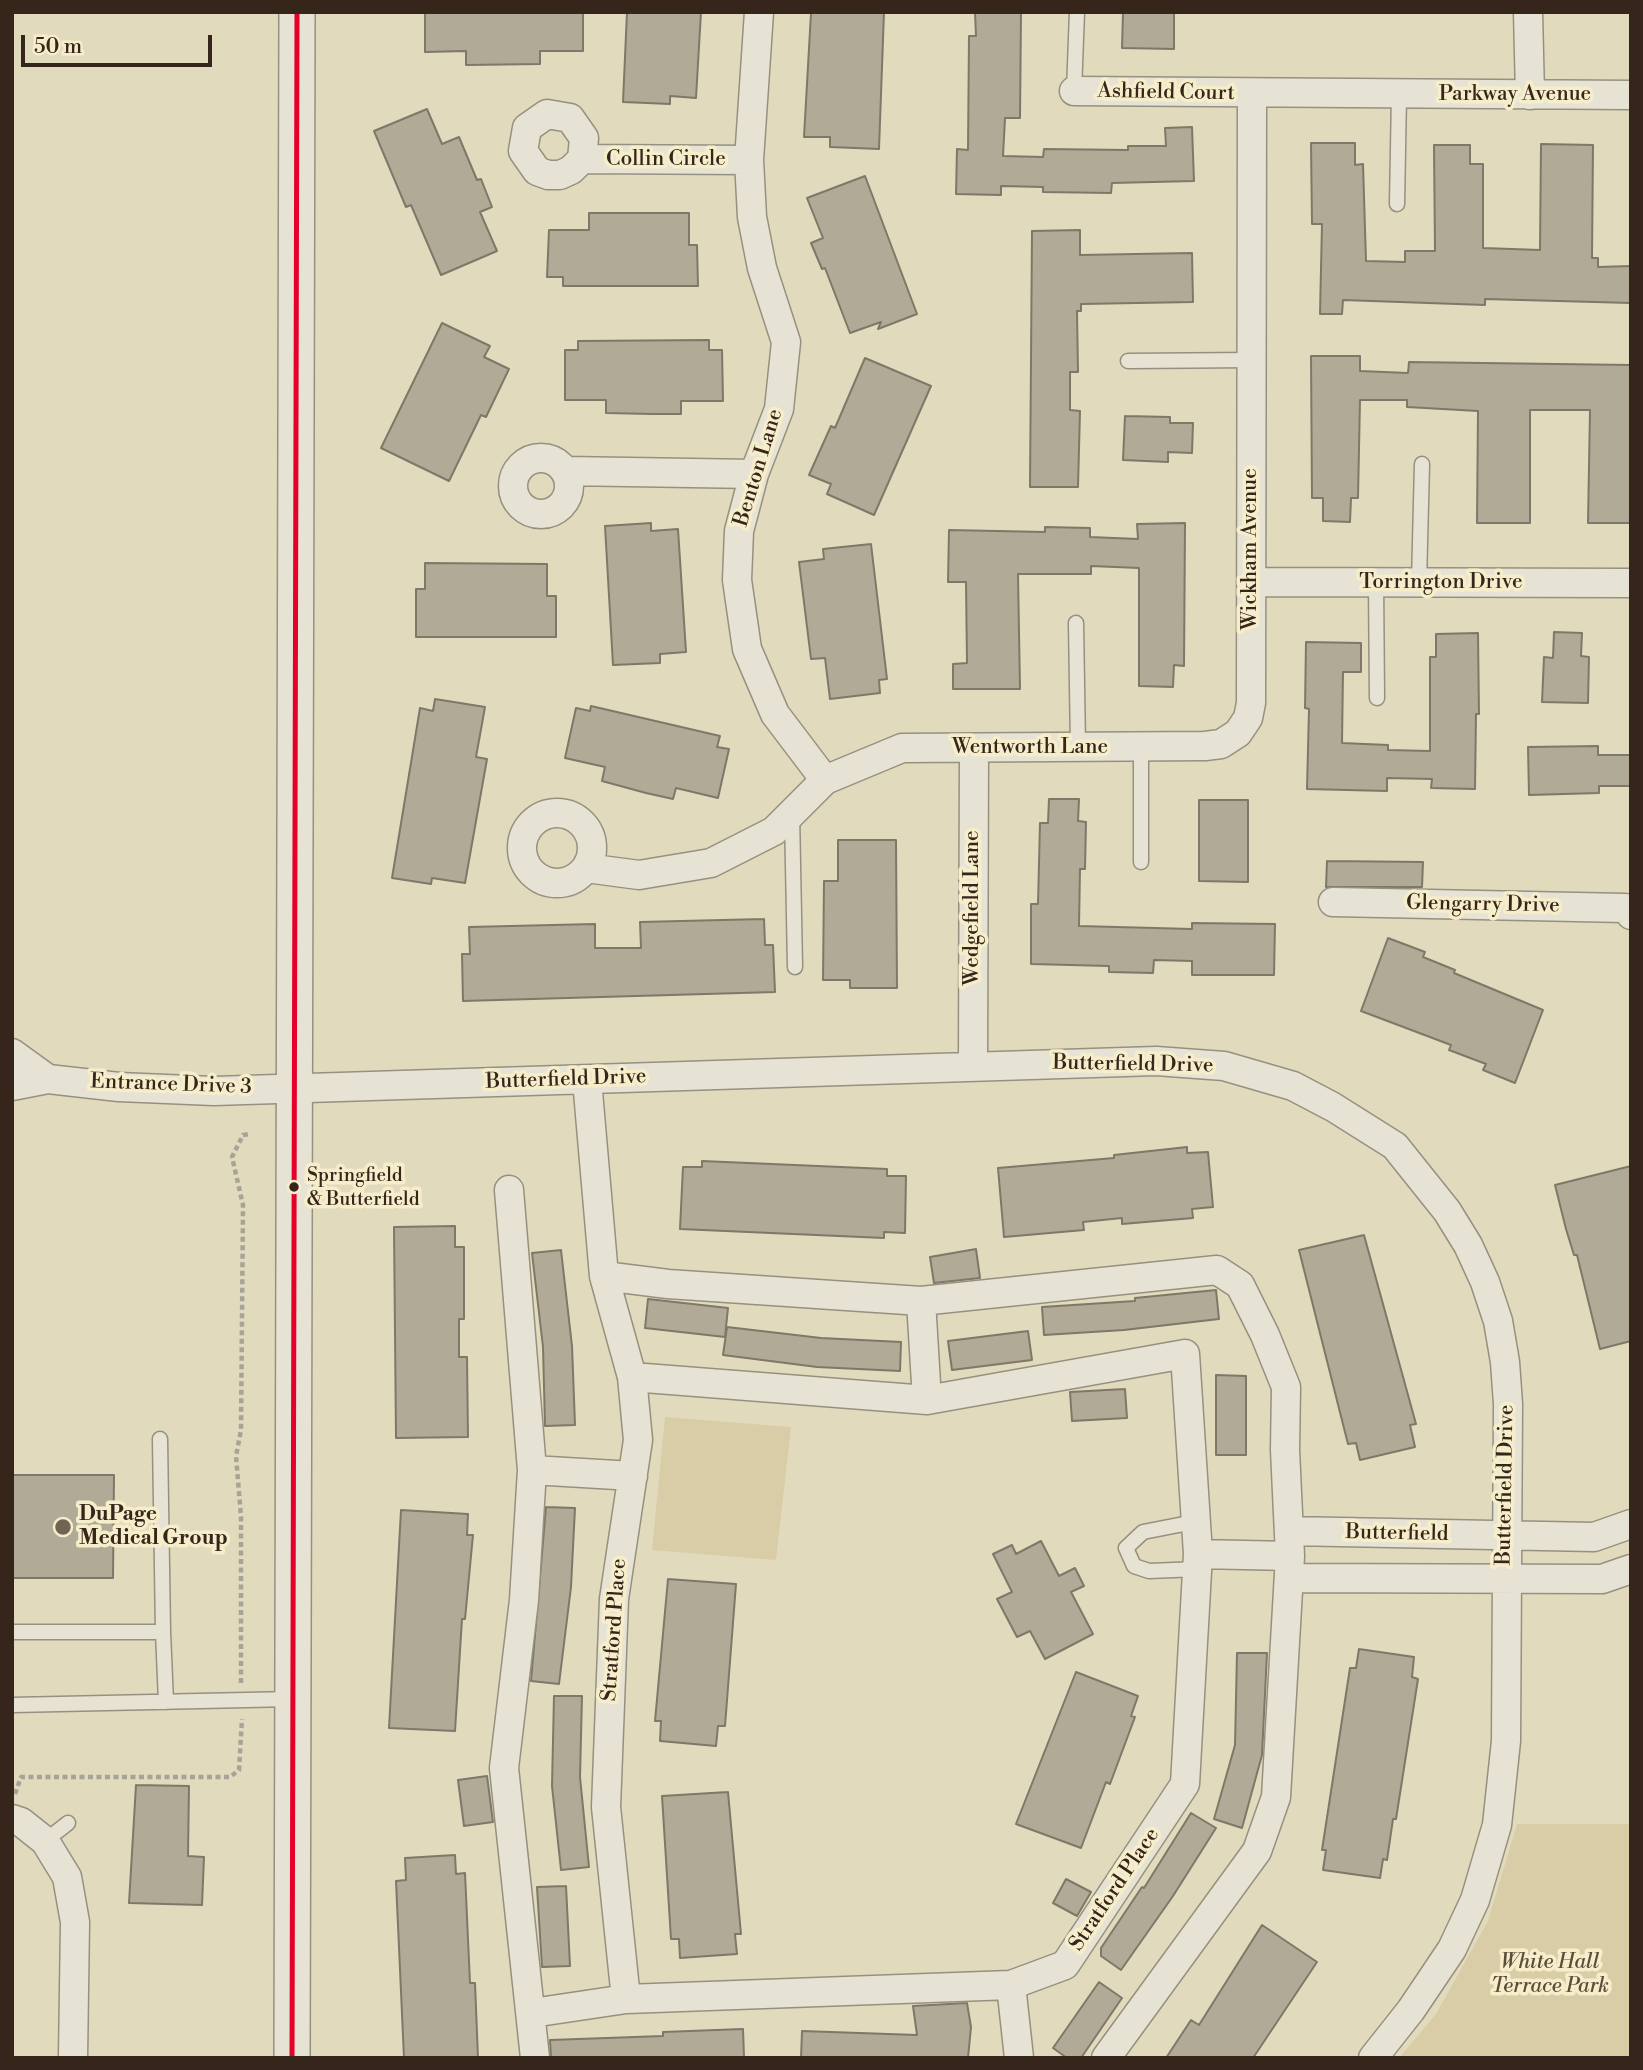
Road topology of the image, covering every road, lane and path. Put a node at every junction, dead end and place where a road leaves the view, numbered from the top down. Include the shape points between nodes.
1 (297, 12) edge
2 (759, 12) edge
3 (1077, 12) edge
4 (1528, 12) edge
5 (1074, 91) joint
6 (1252, 95) junction
7 (1399, 95) junction
8 (1530, 95) junction
9 (1631, 95) edge
10 (583, 159) dead end
11 (749, 160) junction
12 (1397, 204) dead end
13 (1252, 360) junction
14 (1128, 361) dead end
15 (1422, 464) dead end
16 (565, 471) dead end
17 (754, 474) junction
18 (1251, 582) junction
19 (1376, 582) junction
20 (1419, 582) junction
21 (1631, 583) edge
22 (1076, 623) dead end
23 (1377, 698) dead end
24 (1238, 733) joint
25 (1078, 747) junction
26 (1142, 747) junction
27 (974, 749) junction
28 (825, 780) junction
29 (792, 814) junction
30 (1142, 862) dead end
31 (586, 868) dead end
32 (1333, 902) dead end
33 (1631, 915) edge
34 (795, 967) dead end
35 (12, 1053) edge
36 (973, 1066) junction
37 (48, 1079) junction
38 (587, 1080) junction
39 (12, 1086) edge
40 (295, 1086) junction
41 (249, 1134) dead end
42 (509, 1190) dead end
43 (604, 1276) junction
44 (921, 1301) junction
45 (632, 1377) junction
46 (927, 1400) junction
47 (160, 1439) dead end
48 (533, 1470) junction
49 (632, 1476) junction
50 (1194, 1522) junction
51 (1631, 1524) edge
52 (1506, 1536) junction
53 (1290, 1555) junction
54 (1198, 1562) junction
55 (1631, 1569) edge
56 (1506, 1578) junction
57 (12, 1632) edge
58 (163, 1632) junction
59 (242, 1679) dead end
60 (293, 1699) junction
61 (166, 1702) junction
62 (12, 1705) edge
63 (242, 1718) dead end
64 (12, 1800) edge
65 (12, 1819) edge
66 (68, 1823) dead end
67 (45, 1841) junction
68 (1011, 1985) junction
69 (626, 1999) junction
70 (531, 2013) junction
71 (73, 2058) edge
72 (292, 2058) edge
73 (535, 2058) edge
74 (1019, 2058) edge
75 (1106, 2058) edge
76 (1373, 2058) edge

1 - 40 street
2 - 11 street, Benton Lane
3 - 5 lane, Ashfield Court
4 - 8 street
5 - 6 street, Ashfield Court
6 - 7 street, Parkway Avenue
6 - 13 street, Wickham Avenue
7 - 8 street, Parkway Avenue
7 - 12 lane
8 - 9 street, Parkway Avenue
10 - 11 street, Collin Circle
11 - 17 street, Benton Lane via 752,217 762,268 786,342 779,409
13 - 14 lane
13 - 18 street, Wickham Avenue
15 - 20 lane
16 - 17 street
17 - 28 street, Benton Lane via 739,531 737,568 747,649 775,714
18 - 19 street, Torrington Drive
18 - 24 street, Wickham Avenue via 1250,709
19 - 20 street, Torrington Drive
19 - 23 lane
20 - 21 street, Torrington Drive
22 - 25 lane
24 - 26 street, Wentworth Lane via 1214,745
25 - 26 street, Wentworth Lane
25 - 27 street, Wentworth Lane
26 - 30 lane
27 - 28 street, Wentworth Lane via 902,748
27 - 36 street, Wedgefield Lane
28 - 29 street
29 - 31 street via 774,831 711,863 639,875
29 - 34 lane
32 - 33 street, Glengarry Drive via 1625,908
35 - 37 street, Entrance Drive 3
36 - 38 street, Butterfield Drive
36 - 52 street, Butterfield Drive via 1156,1061 1224,1066 1293,1086 1395,1146 1468,1245 1498,1321 1508,1404
37 - 39 street, Entrance Drive 3
37 - 40 street, Entrance Drive 3 via 200,1090
38 - 40 street, Butterfield Drive
38 - 43 street, Stratford Place
40 - 60 street
41 - 59 path via 243,1135 232,1157 243,1205 242,1430 236,1456 242,1517
42 - 48 street
43 - 44 street
43 - 45 street, Stratford Place
44 - 46 street
44 - 53 street via 1217,1270 1240,1285 1286,1387
45 - 46 street, Stratford Place
45 - 49 street, Stratford Place via 638,1440
46 - 50 street, Stratford Place via 1185,1354
47 - 58 lane
48 - 49 street
48 - 70 street via 524,1600 504,1768
49 - 69 street, Stratford Place via 614,1599 606,1807
50 - 54 street, Stratford Place
50 - 54 lane via 1143,1532 1126,1548 1134,1566 1149,1571
51 - 52 street via 1594,1537
52 - 53 street, Butterfield
52 - 56 street, Butterfield Drive
53 - 54 street, Butterfield
53 - 56 street, Butterfield
53 - 75 street via 1276,1797 1257,1851
54 - 68 street, Stratford Place via 1185,1784 1065,1965
55 - 56 street via 1602,1579
56 - 76 street, Butterfield Drive via 1502,1796 1482,1882 1452,1949
57 - 58 lane
58 - 61 lane
60 - 61 lane
60 - 72 street
61 - 62 lane
63 - 64 path via 239,1770 230,1777 21,1777
65 - 67 street
66 - 67 lane
67 - 71 street via 67,1877 75,1922
68 - 69 street, Stratford Place
68 - 74 street
69 - 70 street
70 - 73 street

